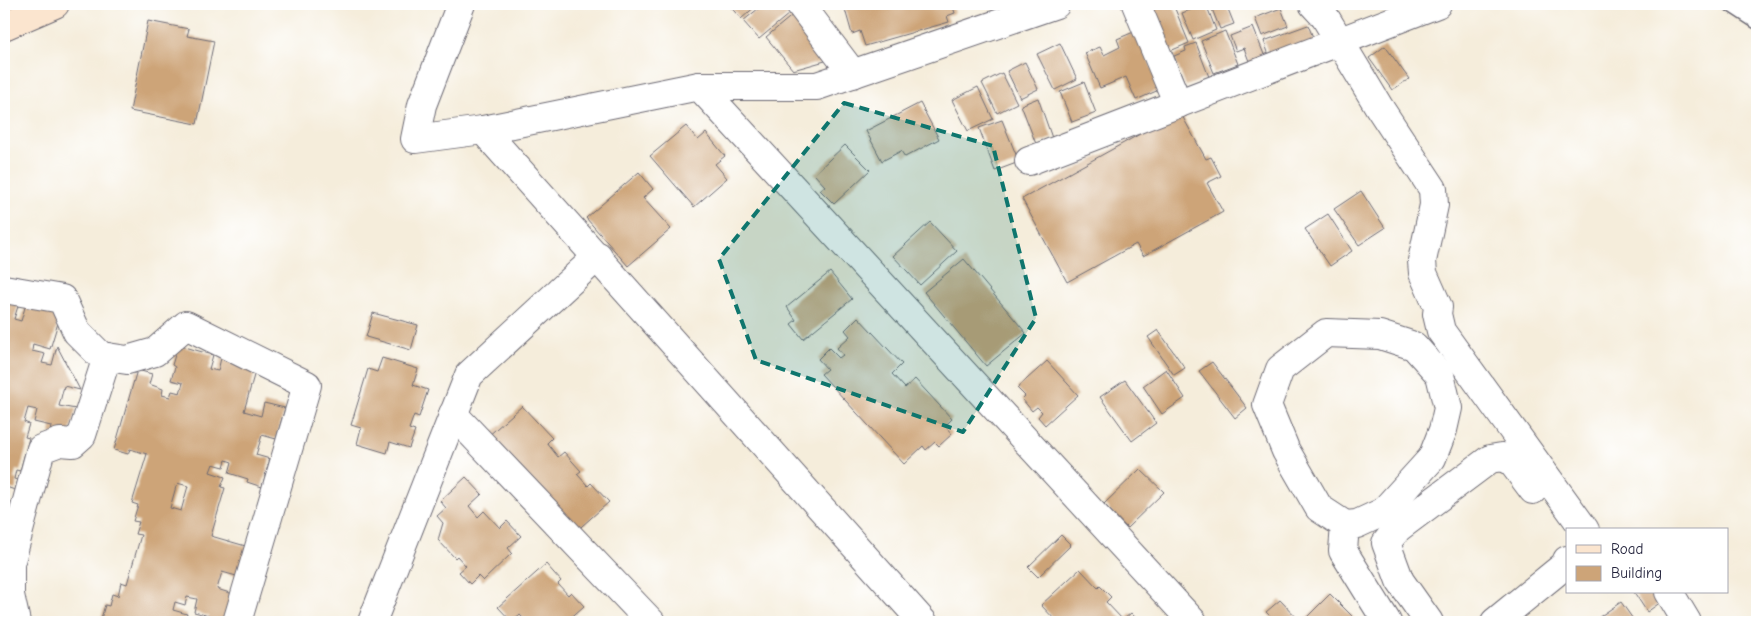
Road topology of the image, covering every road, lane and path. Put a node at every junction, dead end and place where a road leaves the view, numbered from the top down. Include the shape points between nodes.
1 (56, 4) edge
2 (461, 4) edge
3 (800, 4) edge
4 (1056, 4) edge
5 (1136, 4) edge
6 (1313, 4) edge
7 (1438, 4) edge
8 (1731, 4) edge
9 (1757, 20) edge
10 (4, 26) edge
11 (1340, 42) junction
12 (853, 74) junction
13 (699, 86) junction
14 (1178, 104) junction
15 (483, 130) junction
16 (1029, 161) dead end
17 (598, 256) junction
18 (4, 289) edge
19 (107, 357) junction
20 (453, 414) junction
21 (1345, 525) junction
22 (1584, 528) edge
23 (1566, 537) edge
24 (1566, 562) edge
25 (1670, 594) edge
26 (1418, 619) edge
27 (16, 622) edge
28 (237, 622) edge
29 (372, 622) edge
30 (651, 622) edge
31 (923, 622) edge
32 (1193, 622) edge
33 (1387, 622) edge
34 (1495, 622) edge
35 (1688, 622) edge

1 - 10 street
2 - 15 street via 422,105 415,139
3 - 12 street
4 - 12 street
5 - 14 street
6 - 11 street
7 - 11 street
8 - 9 lane
11 - 14 street
11 - 22 street via 1432,188 1434,205 1422,260 1423,273 1438,307 1441,331
12 - 13 street via 817,86
13 - 15 street
13 - 32 street
14 - 16 street
15 - 17 street
17 - 20 street via 468,375
17 - 31 street
18 - 19 street via 62,299 77,332 101,356
19 - 27 street via 82,435 73,443 60,442 41,449 10,564 10,595
19 - 28 street via 127,360 155,352 186,326 307,385
20 - 29 street
20 - 30 street
21 - 21 street via 1357,524 1383,512 1432,458 1448,408 1440,375 1414,346 1380,335 1326,333 1280,369 1267,405 1286,451 1319,508
21 - 33 street via 1343,551
23 - 26 street via 1512,462 1502,457 1490,458 1398,528 1386,543
24 - 34 street
25 - 35 street

